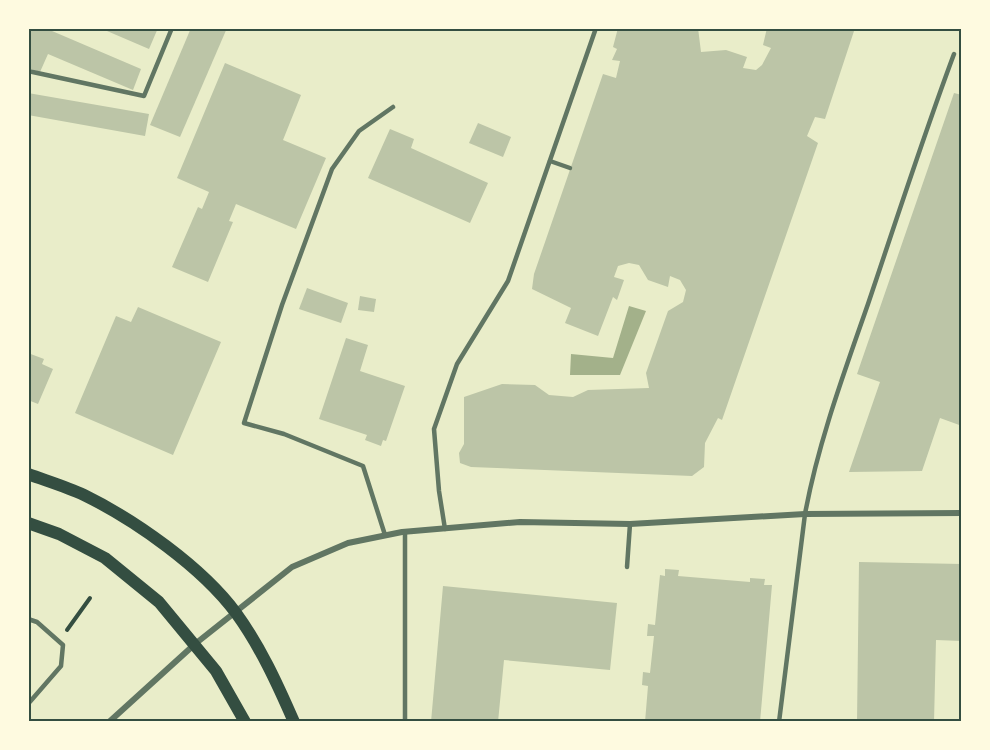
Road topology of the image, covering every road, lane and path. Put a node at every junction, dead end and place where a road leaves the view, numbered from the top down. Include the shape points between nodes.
1 (172, 28) edge
2 (596, 28) edge
3 (954, 54) dead end
4 (28, 71) edge
5 (393, 107) dead end
6 (550, 161) junction
7 (570, 168) dead end
8 (28, 474) edge
9 (962, 513) edge
10 (805, 514) junction
11 (28, 523) edge
12 (630, 524) junction
13 (445, 529) junction
14 (405, 532) junction
15 (385, 535) junction
16 (627, 567) dead end
17 (90, 598) dead end
18 (235, 612) junction
19 (28, 619) edge
20 (56, 639) junction
21 (195, 644) junction
22 (28, 704) edge
23 (109, 722) edge
24 (245, 722) edge
25 (294, 722) edge
26 (405, 722) edge
27 (779, 722) edge

1 - 4 lane via 144,96
2 - 6 lane
3 - 10 lane via 844,373
5 - 15 lane via 359,131 332,169 244,423 284,434 363,466
6 - 7 lane
6 - 13 lane via 508,280 457,364 435,429
8 - 18 main road via 83,495 126,518 168,547
9 - 10 street
10 - 12 street
10 - 27 lane
11 - 21 main road via 105,558 167,610
12 - 13 street via 520,522
12 - 16 lane
13 - 14 street
14 - 15 street
14 - 26 lane
15 - 18 street via 348,543 292,567
17 - 20 path
18 - 21 street
18 - 25 main road via 270,666
19 - 20 lane
20 - 22 lane via 63,645 61,666
21 - 23 street
21 - 24 main road via 216,671

